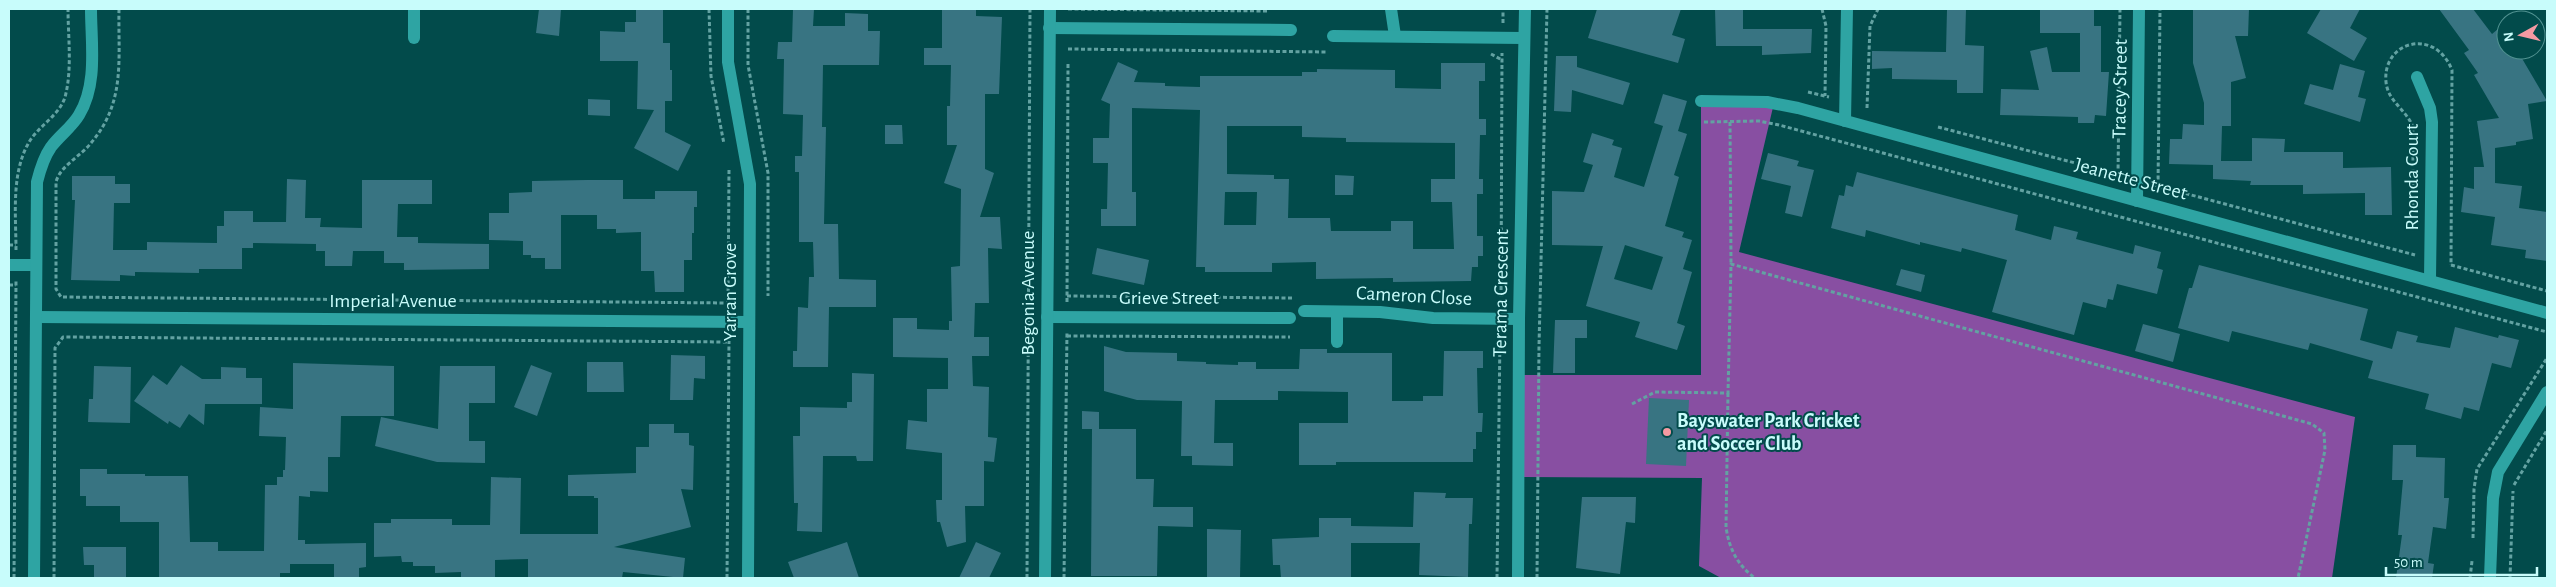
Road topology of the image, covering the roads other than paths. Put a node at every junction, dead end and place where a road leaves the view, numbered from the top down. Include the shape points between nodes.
1 (91, 9) edge
2 (414, 9) edge
3 (728, 9) edge
4 (1050, 9) edge
5 (1391, 9) edge
6 (1525, 9) edge
7 (1847, 9) edge
8 (2139, 9) edge
9 (1049, 28) junction
10 (1292, 30) dead end
11 (1333, 36) dead end
12 (1395, 36) junction
13 (414, 38) dead end
14 (1524, 38) junction
15 (2417, 77) dead end
16 (1701, 101) dead end
17 (1845, 121) junction
18 (2137, 200) junction
19 (9, 265) edge
20 (36, 265) junction
21 (2430, 279) junction
22 (1307, 312) road end
23 (1337, 312) junction
24 (2547, 313) edge
25 (1047, 317) junction
26 (36, 318) junction
27 (1290, 318) dead end
28 (1519, 319) junction
29 (749, 322) junction
30 (1337, 342) dead end
31 (2547, 392) edge
32 (34, 578) edge
33 (748, 578) edge
34 (1045, 578) edge
35 (1518, 578) edge
36 (2490, 578) edge

1 - 20 street via 92,61 88,95 78,117 51,147 37,182
2 - 13 street
3 - 29 street, Yarran Grove via 728,62 750,184
4 - 9 street, Begonia Avenue
5 - 12 street
6 - 14 street, Terama Crescent
7 - 17 street
8 - 18 street, Tracey Street
9 - 10 street
9 - 25 street, Begonia Avenue
11 - 12 street
12 - 14 street
14 - 28 street, Terama Crescent
15 - 21 street, Rhonda Court via 2430,108 2432,122
16 - 17 street, Jeanette Street via 1767,102
17 - 18 street, Jeanette Street
18 - 21 street, Jeanette Street
19 - 20 street
20 - 26 street
21 - 24 street, Jeanette Street
22 - 23 street, Cameron Close
23 - 28 street, Cameron Close
23 - 30 street, Cameron Close
25 - 27 street, Grieve Street
25 - 34 street, Begonia Avenue
26 - 29 street, Imperial Avenue
26 - 32 street
28 - 35 street, Terama Crescent
29 - 33 street, Yarran Grove
31 - 36 street via 2498,472 2493,498

